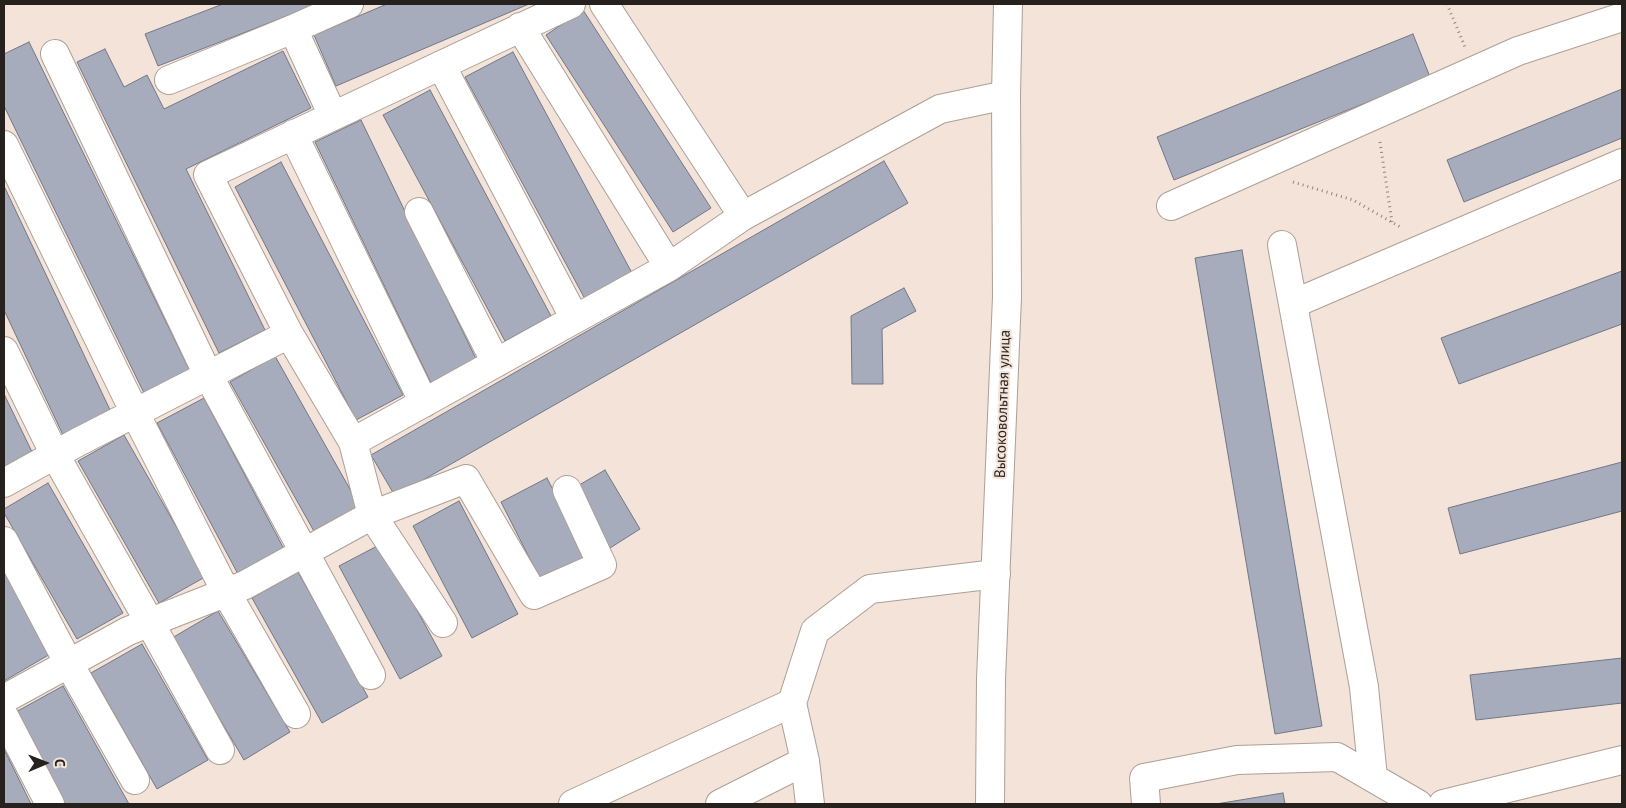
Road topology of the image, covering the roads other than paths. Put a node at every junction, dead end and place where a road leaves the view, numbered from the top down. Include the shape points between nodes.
1 (349, 4) edge
2 (571, 4) edge
3 (604, 4) edge
4 (1008, 4) edge
5 (1622, 17) edge
6 (520, 27) junction
7 (293, 29) junction
8 (55, 54) dead end
9 (441, 65) junction
10 (169, 80) dead end
11 (1006, 95) junction
12 (333, 116) junction
13 (293, 134) junction
14 (4, 145) edge
15 (1622, 163) edge
16 (1171, 206) dead end
17 (419, 212) dead end
18 (743, 216) junction
19 (1282, 245) dead end
20 (669, 266) junction
21 (1294, 304) junction
22 (575, 319) junction
23 (289, 334) junction
24 (4, 351) edge
25 (496, 363) junction
26 (208, 375) junction
27 (424, 403) junction
28 (135, 413) junction
29 (353, 442) junction
30 (55, 455) junction
31 (4, 483) edge
32 (567, 490) dead end
33 (372, 515) junction
34 (4, 541) edge
35 (305, 552) junction
36 (996, 574) junction
37 (226, 592) junction
38 (150, 623) junction
39 (443, 623) dead end
40 (69, 664) junction
41 (371, 675) dead end
42 (4, 699) edge
43 (792, 703) junction
44 (296, 714) dead end
45 (4, 716) edge
46 (220, 750) dead end
47 (1622, 760) edge
48 (805, 761) junction
49 (1373, 778) junction
50 (135, 780) dead end
51 (50, 804) edge
52 (572, 804) edge
53 (720, 804) edge
54 (810, 804) edge
55 (990, 804) edge
56 (1146, 804) edge
57 (1418, 804) edge
58 (1443, 804) edge

1 - 7 main road
2 - 6 main road
3 - 18 main road
4 - 11 main road, Высоковольтная улица
5 - 16 main road via 1518,51
6 - 9 main road
6 - 20 main road
7 - 10 main road
7 - 12 main road
8 - 26 main road
9 - 12 main road
9 - 22 main road
11 - 18 main road via 940,108
11 - 36 main road, Высоковольтная улица via 1007,296
12 - 13 main road
13 - 23 main road via 208,174
13 - 27 main road
14 - 28 main road
15 - 21 main road
17 - 25 main road
18 - 20 main road
19 - 21 main road
20 - 22 main road
21 - 49 main road via 1364,687
22 - 25 main road
23 - 26 main road
23 - 29 main road
24 - 30 main road
25 - 27 main road
26 - 28 main road
26 - 35 main road
27 - 29 main road
28 - 30 main road
28 - 37 main road
29 - 33 main road
30 - 31 main road
30 - 38 main road
32 - 33 main road via 602,565 534,595 466,479
33 - 35 main road
33 - 39 main road
34 - 40 main road
35 - 37 main road
35 - 41 main road
36 - 43 main road via 870,589 815,631
36 - 55 main road, Высоковольтная улица
37 - 38 main road
37 - 44 main road
38 - 40 main road via 128,631
38 - 46 main road
40 - 42 main road
40 - 50 main road
43 - 48 main road
43 - 52 main road
45 - 51 main road
47 - 58 main road
48 - 53 main road
48 - 54 main road
49 - 56 main road via 1337,757 1237,760 1144,778
49 - 57 main road

